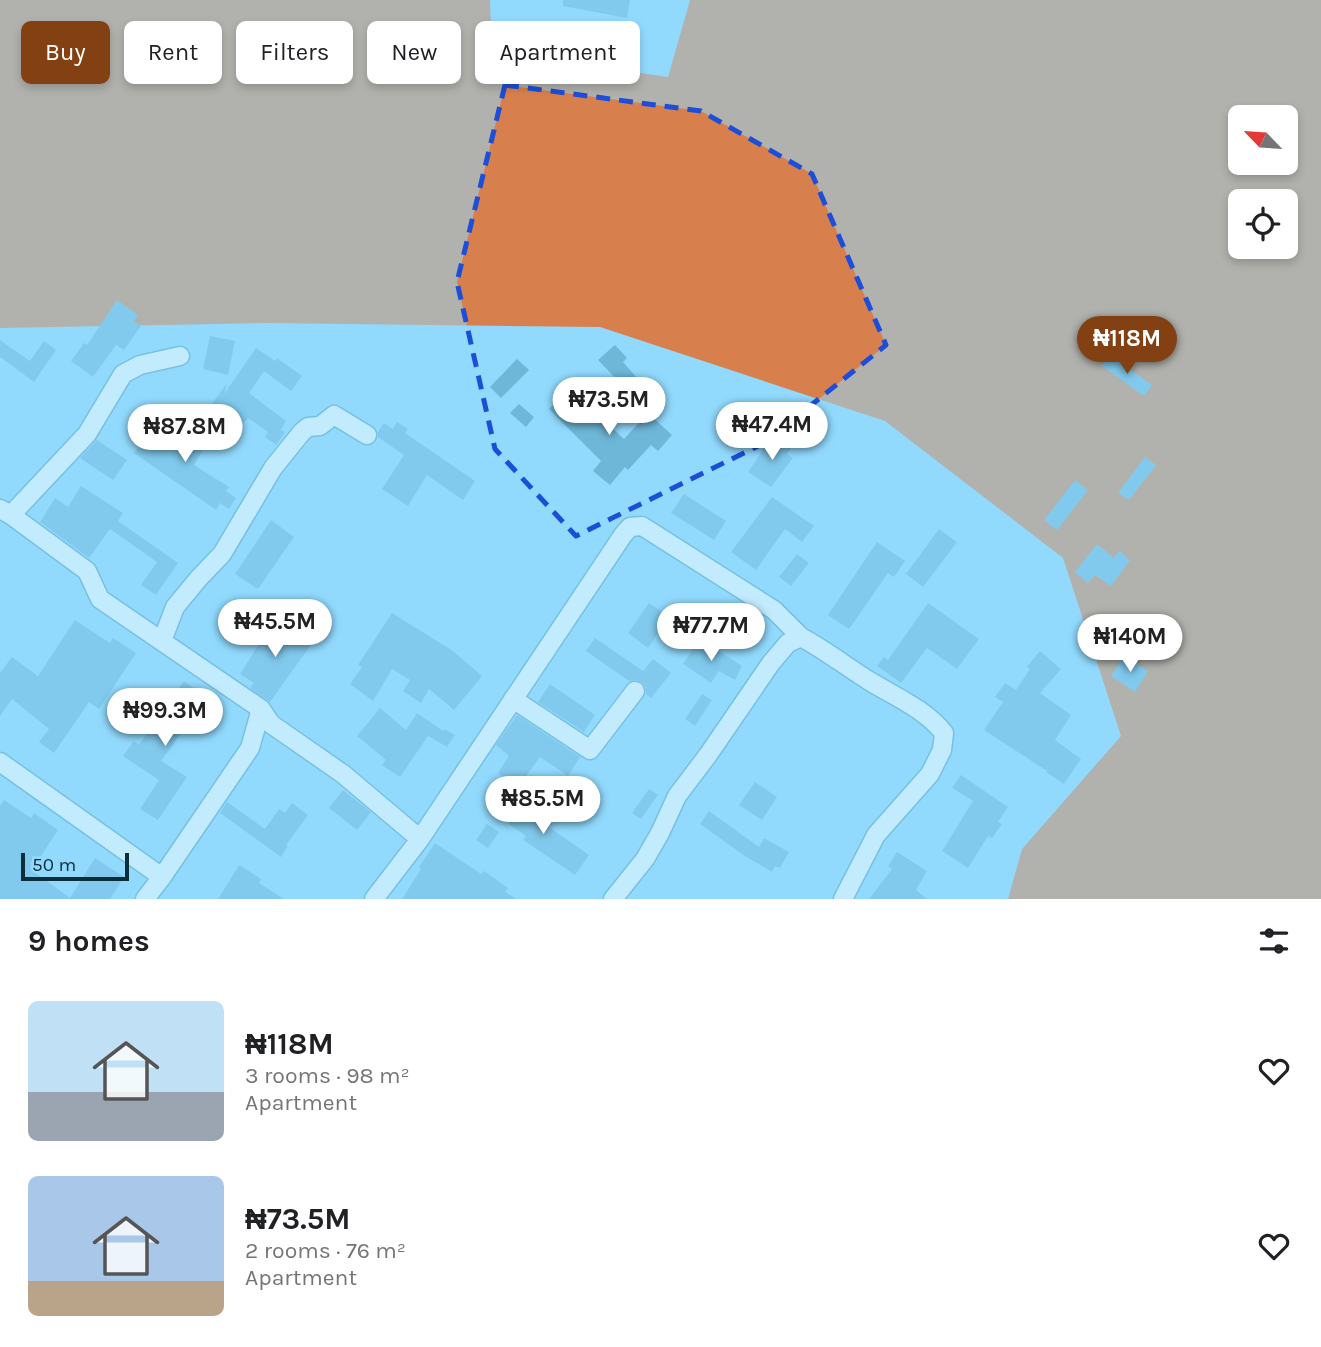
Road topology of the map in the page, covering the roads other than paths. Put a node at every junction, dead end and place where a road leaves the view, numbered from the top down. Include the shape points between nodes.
1 (180, 356) dead end
2 (367, 435) dead end
3 (6, 512) edge
4 (801, 637) junction
5 (162, 640) junction
6 (635, 691) dead end
7 (513, 699) junction
8 (261, 709) junction
9 (0, 762) edge
10 (420, 839) junction
11 (162, 877) junction
12 (145, 899) edge
13 (374, 899) edge
14 (613, 899) edge
15 (843, 899) edge

1 - 3 street via 123,374 87,434
2 - 5 street via 334,415 302,432 272,468 222,554 175,607
3 - 5 street via 87,571 100,598
4 - 7 street via 774,610 642,526 630,527
4 - 14 street via 788,643 771,663 677,796 645,859
4 - 15 street via 906,702 944,733 942,750 930,774 876,835
5 - 8 street
6 - 7 street via 590,750
7 - 10 street
8 - 10 street via 271,724 343,774
8 - 11 street via 250,748
9 - 11 street
10 - 13 street
11 - 12 street

